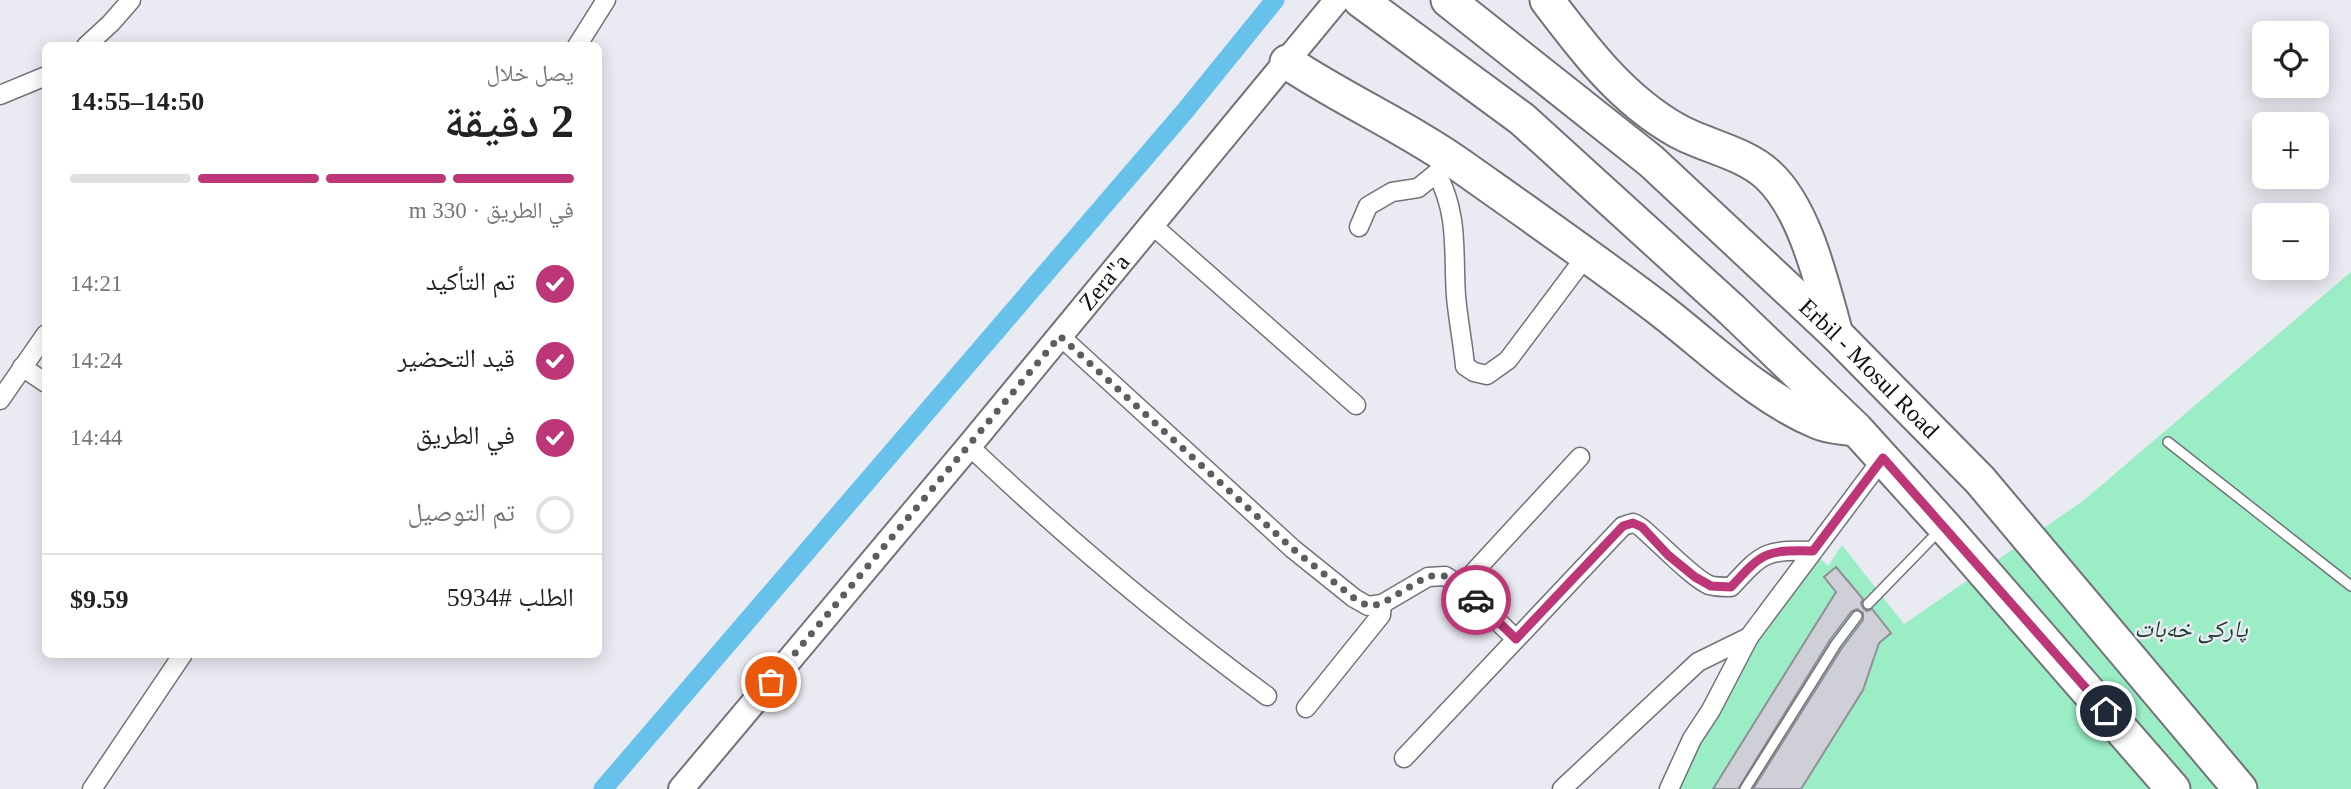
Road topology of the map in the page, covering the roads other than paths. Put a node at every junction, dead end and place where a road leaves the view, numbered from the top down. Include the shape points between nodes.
1 (131, 0) edge
2 (606, 0) edge
3 (1338, 0) edge
4 (1448, 0) edge
5 (1547, 0) edge
6 (1367, 4) edge
7 (90, 42) edge
8 (580, 42) edge
9 (1287, 62) junction
10 (42, 78) edge
11 (0, 95) edge
12 (1444, 167) junction
13 (1151, 224) junction
14 (1359, 227) dead end
15 (1586, 256) junction
16 (1836, 334) junction
17 (1060, 336) junction
18 (42, 340) edge
19 (22, 367) junction
20 (42, 380) edge
21 (0, 400) edge
22 (1356, 405) dead end
23 (1856, 429) junction
24 (2168, 442) dead end
25 (969, 446) junction
26 (1580, 457) dead end
27 (1883, 458) junction
28 (1944, 526) junction
29 (1813, 551) junction
30 (1461, 586) junction
31 (2351, 586) edge
32 (1381, 604) junction
33 (1868, 604) dead end
34 (1857, 616) dead end
35 (1748, 637) junction
36 (1516, 639) junction
37 (180, 658) edge
38 (1267, 696) dead end
39 (1307, 708) dead end
40 (1404, 758) dead end
41 (92, 789) edge
42 (681, 789) edge
43 (1562, 789) edge
44 (1669, 789) edge
45 (1745, 789) edge
46 (2173, 789) edge
47 (2240, 789) edge

1 - 7 street
2 - 8 street
3 - 9 street, Zera"a
4 - 16 highway, Erbil - Mosul Road via 1651,161
5 - 16 highway via 1594,61 1632,100 1677,130 1767,174 1790,202 1816,265
6 - 23 highway via 1522,118
9 - 12 highway
9 - 13 street, Zera"a
10 - 11 street
12 - 14 street via 1418,188 1392,192 1368,206
12 - 15 highway
12 - 15 street via 1456,242 1456,297 1465,366 1474,372 1487,375 1508,360
13 - 17 street, Zera"a
13 - 22 street
15 - 23 highway via 1794,411 1821,423
16 - 47 highway, Erbil - Mosul Road via 1980,480
17 - 25 street, Zera"a
17 - 32 street via 1293,549 1354,598 1368,606
18 - 19 street
19 - 20 street
19 - 21 street
23 - 27 highway
24 - 31 lane
25 - 38 street via 1110,574
25 - 42 street, Zera"a
26 - 30 street
27 - 28 highway
27 - 29 street
28 - 33 lane
28 - 46 highway
29 - 35 street
29 - 36 street via 1776,550 1754,562 1731,587 1711,586 1633,523 1623,526
30 - 32 street via 1445,576 1428,576
30 - 36 street
32 - 39 street via 1381,615
34 - 45 lane
35 - 43 street via 1698,662
35 - 44 street
36 - 40 street
37 - 41 street

